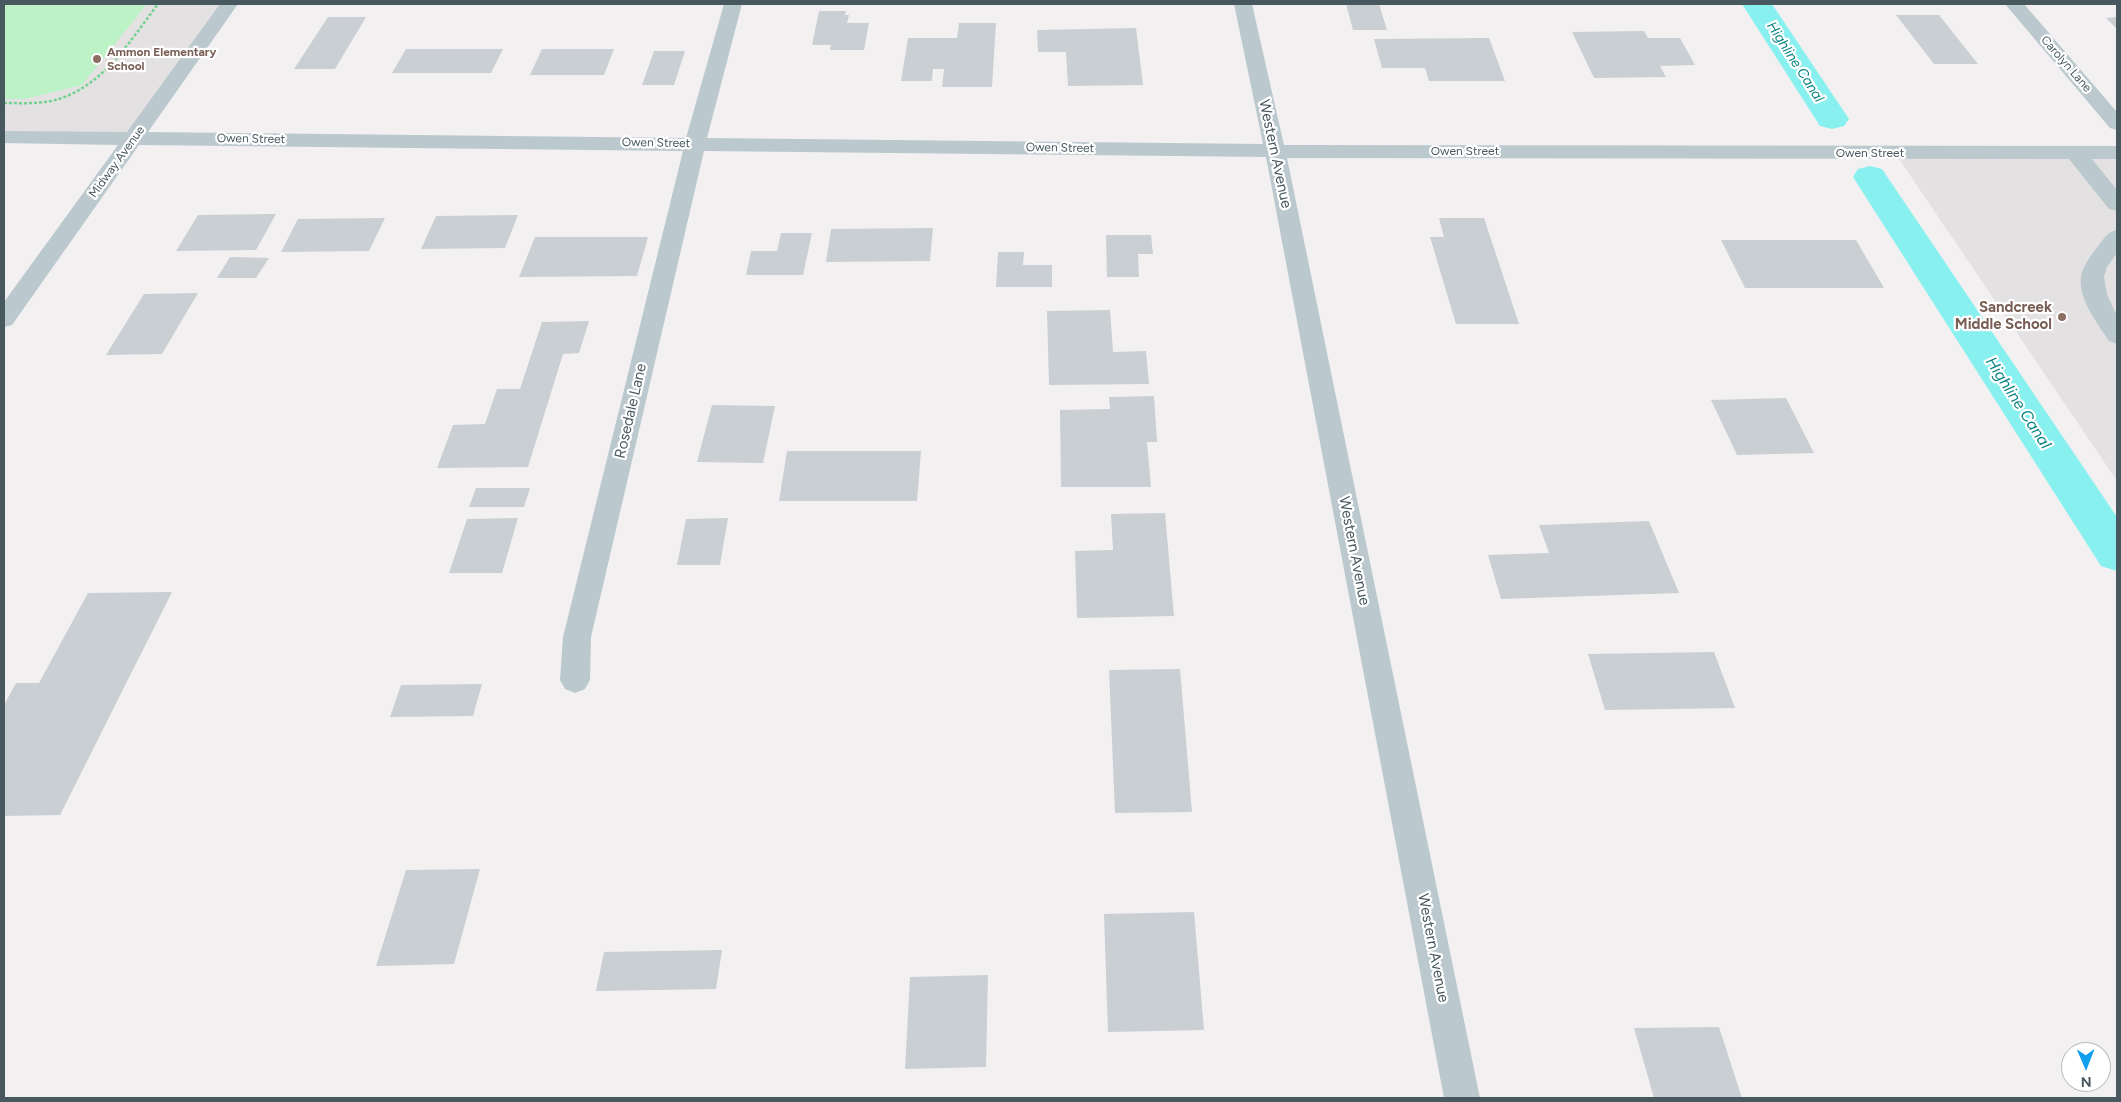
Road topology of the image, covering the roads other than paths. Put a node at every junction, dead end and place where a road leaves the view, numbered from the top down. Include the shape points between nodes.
1 (229, 4) edge
2 (733, 4) edge
3 (1243, 4) edge
4 (2014, 4) edge
5 (2117, 124) edge
6 (4, 137) edge
7 (134, 138) junction
8 (695, 144) junction
9 (1275, 151) junction
10 (2075, 153) junction
11 (2117, 153) edge
12 (2117, 204) edge
13 (2117, 237) edge
14 (4, 319) edge
15 (2117, 335) edge
16 (575, 680) dead end
17 (1462, 1098) edge

1 - 7 street, Midway Avenue
2 - 8 street, Rosedale Lane
3 - 9 street, Western Avenue
4 - 5 street, Carolyn Lane
6 - 7 street, Owen Street
7 - 8 street, Owen Street
7 - 14 street, Midway Avenue
8 - 9 street, Owen Street
8 - 16 street, Rosedale Lane via 577,637
9 - 10 street, Owen Street
9 - 17 street, Western Avenue
10 - 11 street, Owen Street
10 - 12 street
13 - 15 street via 2093,271 2101,312

